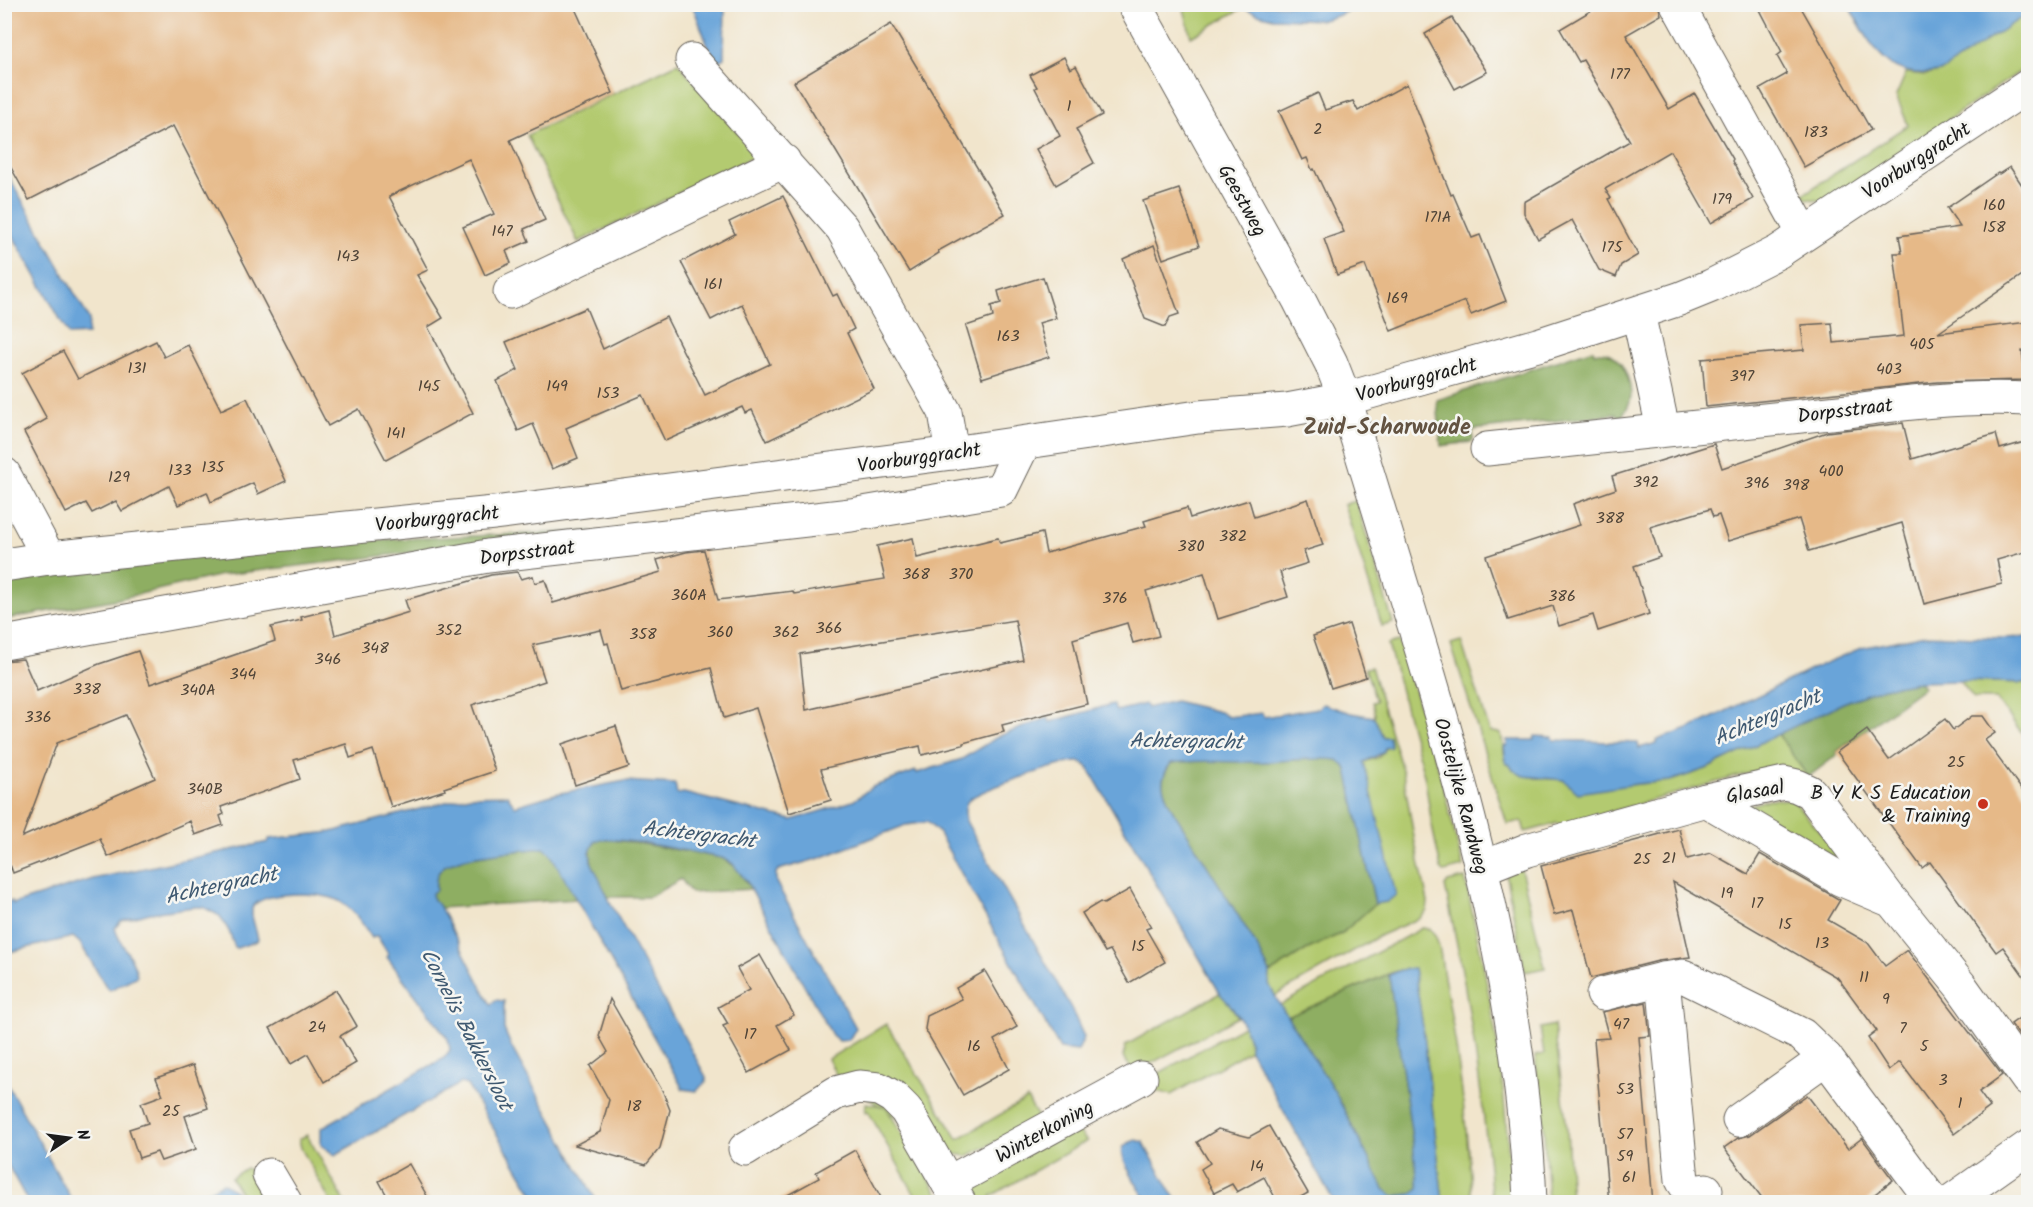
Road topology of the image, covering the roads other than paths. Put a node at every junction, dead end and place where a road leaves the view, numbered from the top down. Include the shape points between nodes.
1 (1134, 4) edge
2 (1677, 4) edge
3 (692, 60) dead end
4 (2028, 86) edge
5 (784, 161) junction
6 (1804, 234) junction
7 (510, 292) dead end
8 (1638, 313) junction
9 (1345, 399) junction
10 (2028, 399) edge
11 (1663, 429) junction
12 (1024, 443) junction
13 (1487, 449) dead end
14 (952, 453) junction
15 (4, 474) edge
16 (49, 558) junction
17 (4, 565) edge
18 (4, 643) edge
19 (1706, 800) junction
20 (1482, 868) junction
21 (1892, 901) junction
22 (1663, 979) junction
23 (1603, 994) dead end
24 (1826, 1058) junction
25 (1141, 1078) dead end
26 (2028, 1080) edge
27 (1739, 1120) dead end
28 (2028, 1147) edge
29 (746, 1149) dead end
30 (269, 1174) dead end
31 (1706, 1190) dead end
32 (953, 1193) edge
33 (285, 1203) edge
34 (1530, 1203) edge
35 (1933, 1203) edge
36 (1950, 1203) edge

1 - 9 street, Geestweg via 1299,300
2 - 6 street
3 - 5 street
4 - 6 street, Voorburggracht
5 - 7 street
5 - 14 street via 842,228 945,412
6 - 8 street, Voorburggracht via 1737,274
8 - 9 street, Voorburggracht
8 - 11 street
9 - 12 street, Voorburggracht via 1287,410 1198,417
9 - 20 street, Oostelijke Randweg via 1454,758
10 - 11 street, Dorpsstraat via 1994,397 1899,403
11 - 13 street, Dorpsstraat
12 - 14 street, Voorburggracht
12 - 18 street, Dorpsstraat via 1001,490 851,515 488,556
14 - 16 street, Voorburggracht via 494,513
15 - 16 street
16 - 17 street, Voorburggracht
19 - 20 street, Glasaal via 1527,850
19 - 21 street, Glasaal via 1840,879
19 - 21 street, Glasaal via 1784,783 1810,792
20 - 34 street, Oostelijke Randweg via 1522,1094
21 - 26 street, Glasaal via 1960,985
22 - 23 street
22 - 24 street via 1683,976 1712,989 1802,1035
22 - 31 street via 1683,1179 1690,1192
24 - 27 street
24 - 35 street
25 - 32 street, Winterkoning
28 - 36 street
29 - 32 street, Winterkoning via 836,1093 859,1087 879,1089 906,1110
30 - 33 street

